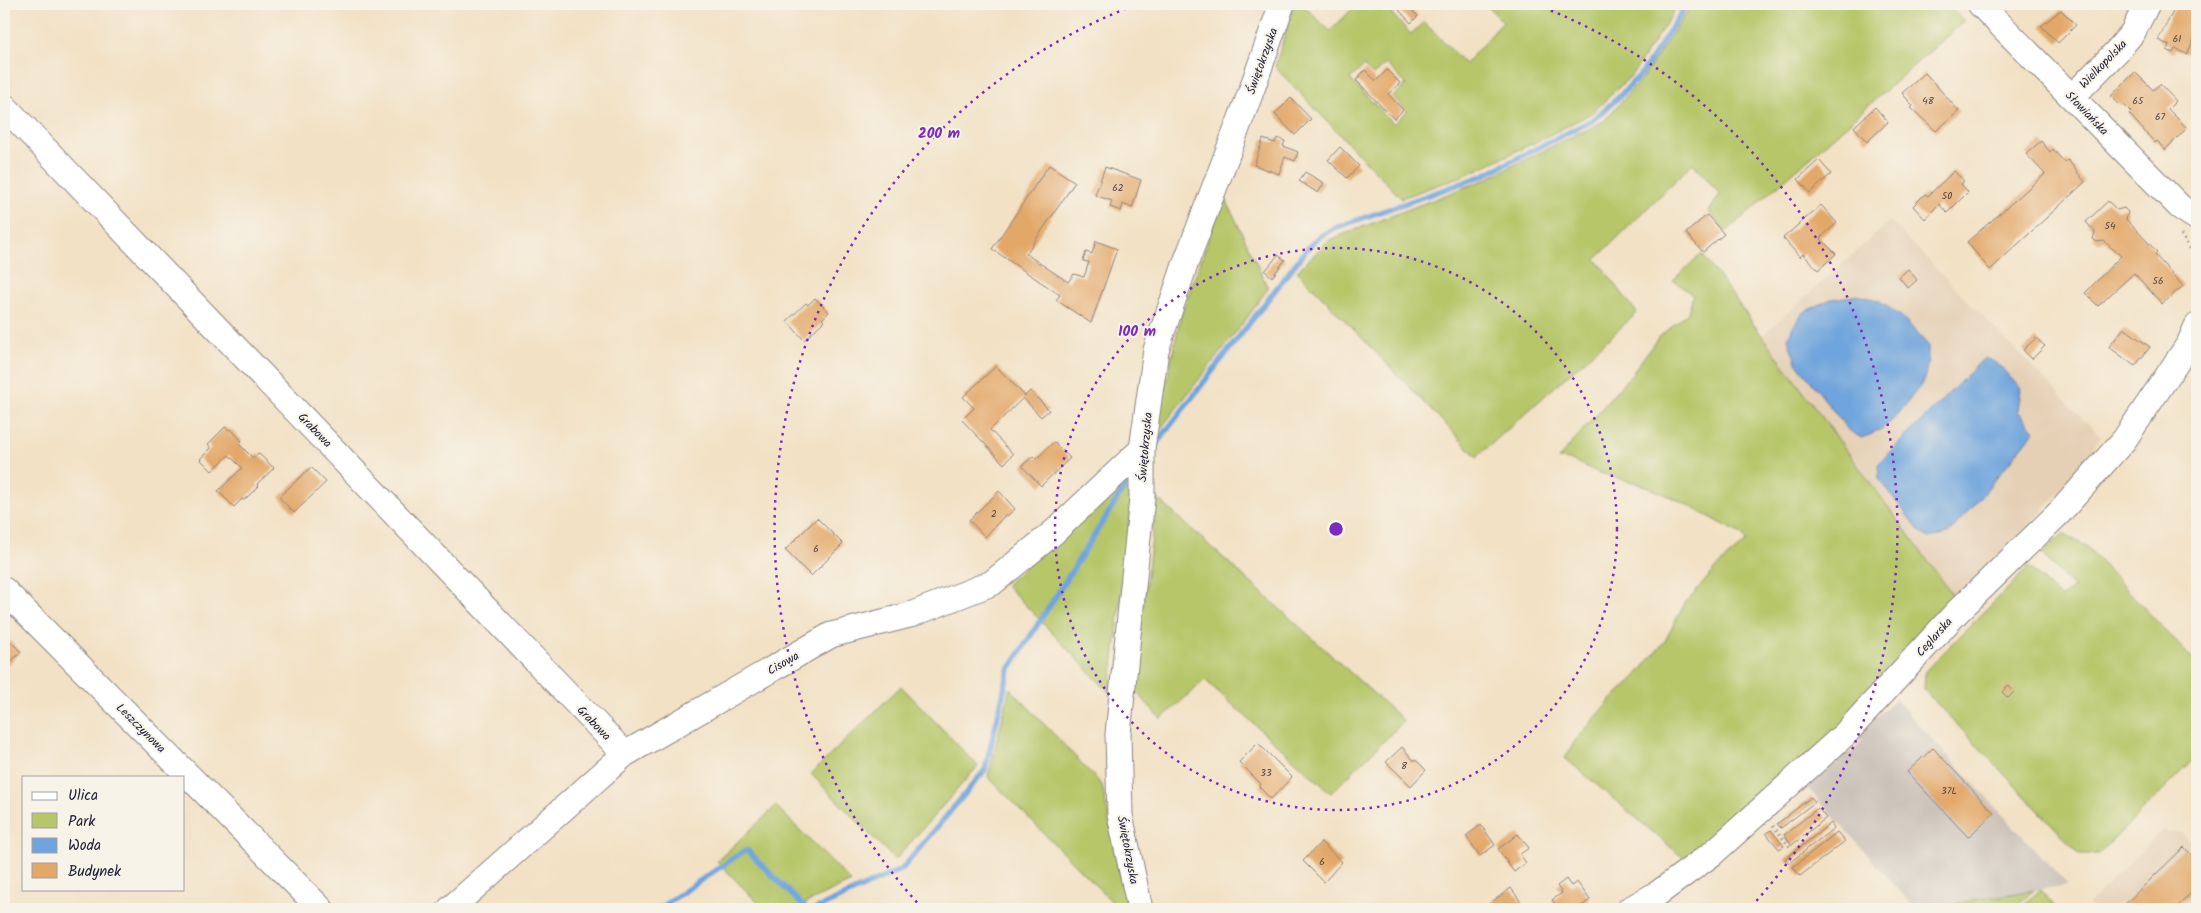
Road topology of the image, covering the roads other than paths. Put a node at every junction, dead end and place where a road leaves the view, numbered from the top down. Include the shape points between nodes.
1 (1282, 4) edge
2 (1980, 4) edge
3 (2147, 4) edge
4 (2072, 97) junction
5 (8, 120) edge
6 (2197, 218) edge
7 (2197, 326) edge
8 (1138, 452) junction
9 (4, 590) edge
10 (625, 754) junction
11 (321, 909) edge
12 (450, 909) edge
13 (1140, 909) edge
14 (1630, 909) edge

1 - 8 street, Świętokrzyska via 1156,350
2 - 4 street, Słowiańska
3 - 4 street, Wielkopolska via 2133,32
4 - 6 street, Słowiańska via 2180,207
5 - 10 street, Grabowa
7 - 14 street, Ceglarska via 2189,344 2124,440 2060,512 1957,612 1844,735 1713,854
8 - 10 street, Cisowa via 1054,532 992,583 910,615 831,635
8 - 13 street, Świętokrzyska via 1142,498 1118,734 1120,814
9 - 11 street, Leszczynowa
10 - 12 street, Cisowa

